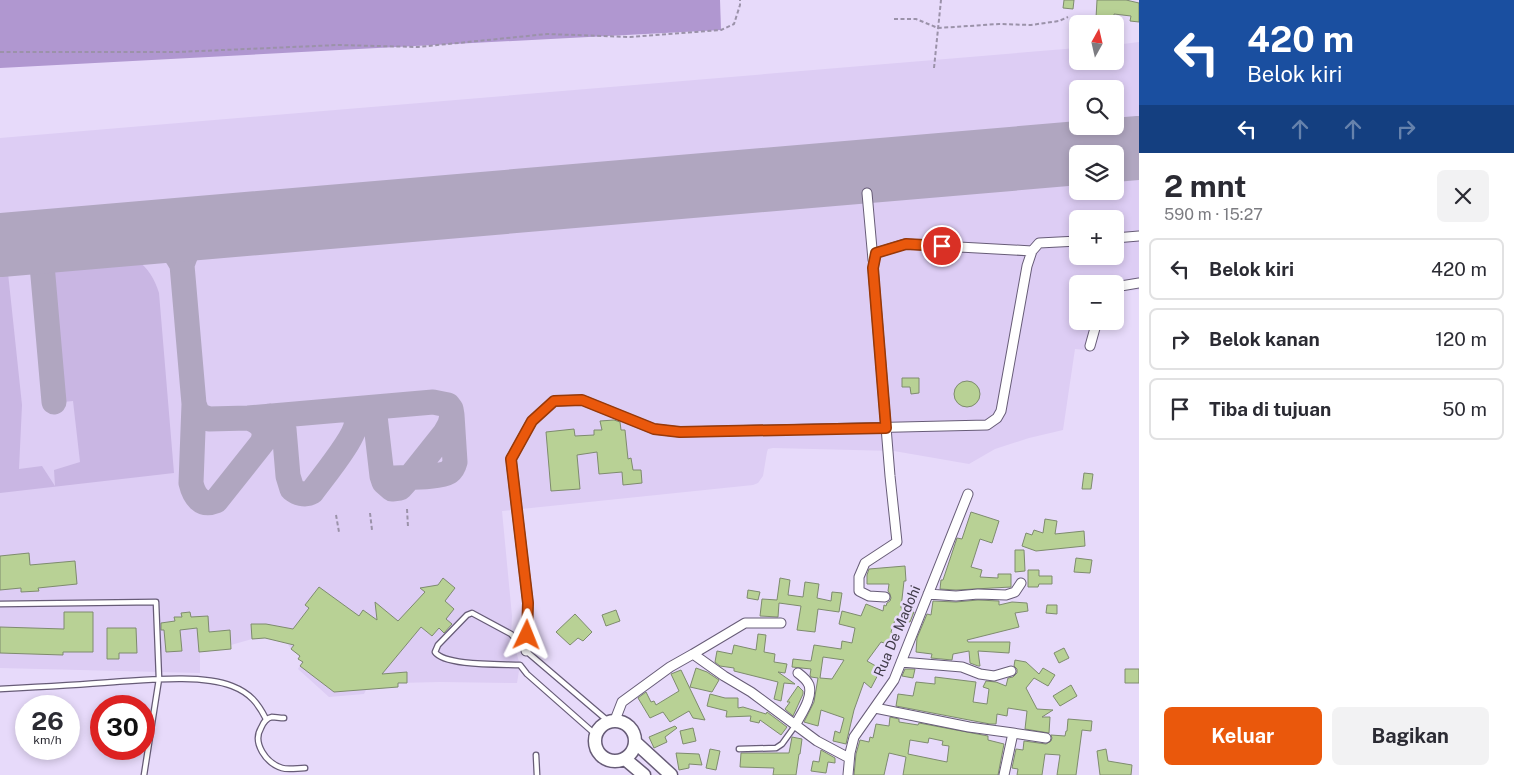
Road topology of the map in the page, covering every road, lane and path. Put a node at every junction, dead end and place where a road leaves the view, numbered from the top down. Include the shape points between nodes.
1 (740, 0) edge
2 (941, 0) edge
3 (1068, 17) dead end
4 (894, 19) dead end
5 (938, 28) junction
6 (0, 52) edge
7 (934, 68) dead end
8 (867, 193) dead end
9 (1139, 236) edge
10 (1124, 237) edge
11 (1069, 241) edge
12 (1032, 252) junction
13 (873, 268) junction
14 (1139, 283) edge
15 (1124, 286) edge
16 (1094, 330) edge
17 (1090, 346) dead end
18 (886, 428) junction
19 (968, 494) dead end
20 (407, 509) dead end
21 (370, 513) dead end
22 (336, 515) dead end
23 (408, 527) dead end
24 (372, 530) dead end
25 (339, 532) dead end
26 (1021, 583) dead end
27 (928, 594) junction
28 (885, 597) dead end
29 (0, 604) edge
30 (780, 622) dead end
31 (526, 651) junction
32 (693, 654) junction
33 (901, 662) junction
34 (1012, 671) dead end
35 (798, 673) dead end
36 (159, 679) junction
37 (0, 690) edge
38 (875, 708) junction
39 (284, 718) dead end
40 (266, 719) junction
41 (612, 721) junction
42 (796, 724) junction
43 (1013, 733) junction
44 (595, 734) junction
45 (1046, 738) dead end
46 (635, 742) junction
47 (739, 749) dead end
48 (536, 755) dead end
49 (849, 758) junction
50 (625, 759) junction
51 (305, 768) dead end
52 (144, 775) edge
53 (537, 775) edge
54 (644, 775) edge
55 (671, 775) edge
56 (848, 775) edge
57 (1004, 775) edge

1 - 6 path via 734,24 721,30 696,32 630,36 547,34 418,47 338,45 178,52
2 - 5 path
3 - 5 path via 1031,25
4 - 5 path via 916,19
5 - 7 path
8 - 13 street
9 - 10 street
11 - 12 street via 1038,243
12 - 13 street via 906,244 876,253
12 - 18 street via 997,418 987,425
13 - 18 street
14 - 15 street
16 - 17 street
18 - 28 street via 897,542 865,563 859,577 859,591 869,596
18 - 31 street via 680,432 654,429 582,400 554,401 532,421 511,459 528,603
19 - 27 street, Rua De Madohi
20 - 23 path
21 - 24 path
22 - 25 path
26 - 27 street via 1016,592 1006,595
27 - 33 street, Rua De Madohi
29 - 36 lane via 156,602
30 - 32 street via 745,623
31 - 41 lane
31 - 44 lane via 512,634 472,613 438,645 435,652 438,657 454,662 520,665
32 - 41 street via 622,702
32 - 42 street
33 - 34 street via 962,667 994,676
33 - 38 street, Rua De Madohi via 894,680
35 - 42 street via 809,685 809,693
36 - 37 lane
36 - 40 lane via 213,680 232,686 250,696
36 - 52 lane
38 - 43 street
38 - 49 street, Rua De Madohi via 854,737
39 - 40 lane
40 - 51 lane via 258,733 258,741 270,763 283,769
41 - 44 street
41 - 46 street via 627,725
42 - 47 lane via 776,748
42 - 49 street
43 - 45 street
43 - 57 street
44 - 50 street via 596,750 601,756 608,760
46 - 50 street
46 - 55 street
48 - 53 lane
49 - 56 street, Rua De Madohi
50 - 54 street

